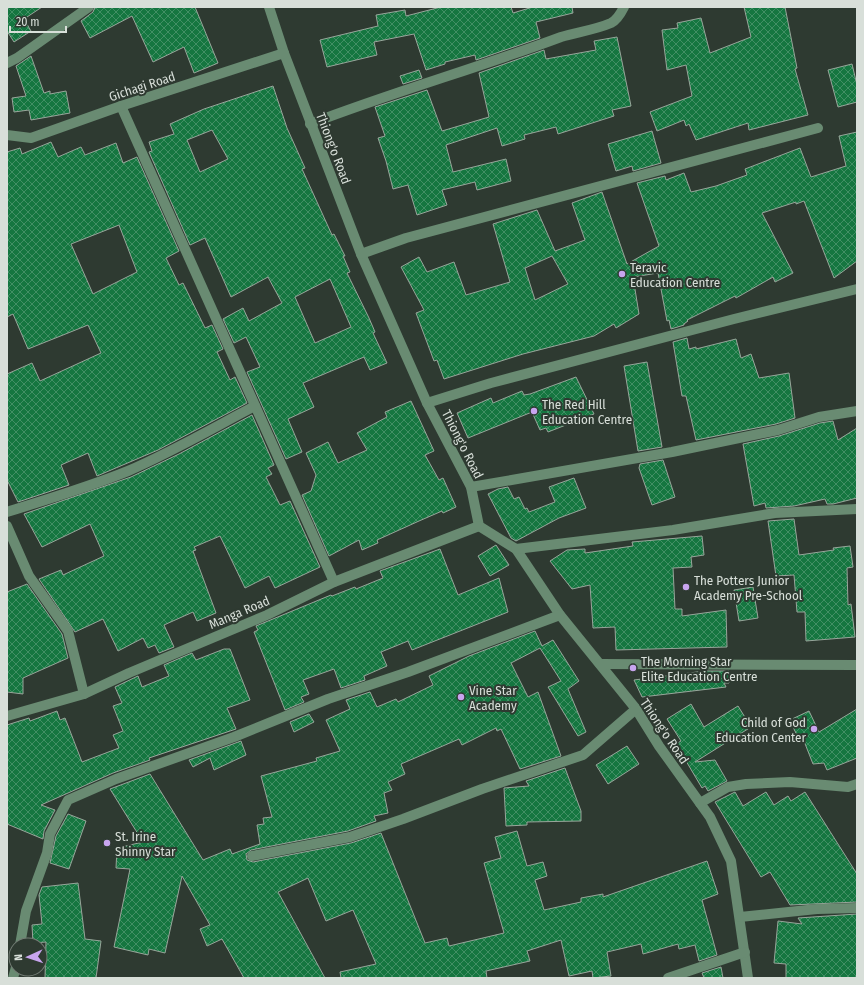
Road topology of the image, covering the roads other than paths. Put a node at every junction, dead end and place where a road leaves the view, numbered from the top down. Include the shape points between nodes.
1 (89, 7) edge
2 (624, 7) edge
3 (272, 9) edge
4 (284, 53) junction
5 (7, 63) edge
6 (121, 106) junction
7 (310, 124) junction
8 (818, 128) dead end
9 (7, 135) edge
10 (361, 254) junction
11 (857, 289) edge
12 (427, 403) junction
13 (256, 406) junction
14 (857, 410) edge
15 (471, 487) junction
16 (857, 509) edge
17 (7, 512) edge
18 (7, 526) edge
19 (479, 526) junction
20 (516, 549) junction
21 (334, 582) junction
22 (560, 615) junction
23 (600, 664) junction
24 (857, 665) edge
25 (84, 694) junction
26 (636, 709) junction
27 (7, 716) edge
28 (857, 784) edge
29 (700, 803) junction
30 (252, 856) dead end
31 (857, 908) edge
32 (740, 917) junction
33 (21, 937) edge
34 (745, 952) junction
35 (668, 978) edge
36 (748, 978) edge

1 - 5 street
2 - 7 street via 612,23 570,34
3 - 4 street, Thiong'o Road
4 - 6 street, Gichagi Road
4 - 7 street, Thiong'o Road via 294,74
6 - 9 street, Gichagi Road via 30,138
6 - 13 street
7 - 10 street, Thiong'o Road
8 - 10 street via 406,238
10 - 12 street, Thiong'o Road
11 - 12 street via 506,379
12 - 15 street, Thiong'o Road
13 - 17 street via 162,456 91,485
13 - 21 street
14 - 15 street via 819,417 778,430 680,450
15 - 19 street, Thiong'o Road
16 - 20 street via 775,513 673,530
18 - 25 street via 30,576 68,631
19 - 20 street, Thiong'o Road
19 - 21 street, Manga Road
20 - 22 street, Thiong'o Road
21 - 25 street, Manga Road via 267,615 129,672
22 - 23 street, Thiong'o Road
22 - 33 street via 328,699 234,737 116,779 68,800 50,834 47,853 26,911
23 - 24 street
23 - 26 street, Thiong'o Road
25 - 27 street, Manga Road
26 - 29 street, Thiong'o Road
26 - 30 street via 583,755 350,837
28 - 29 street via 848,787 790,782 728,787
29 - 32 street, Thiong'o Road via 710,817 730,862
31 - 32 street via 816,909
32 - 34 street, Thiong'o Road
34 - 35 street
34 - 36 street, Thiong'o Road

